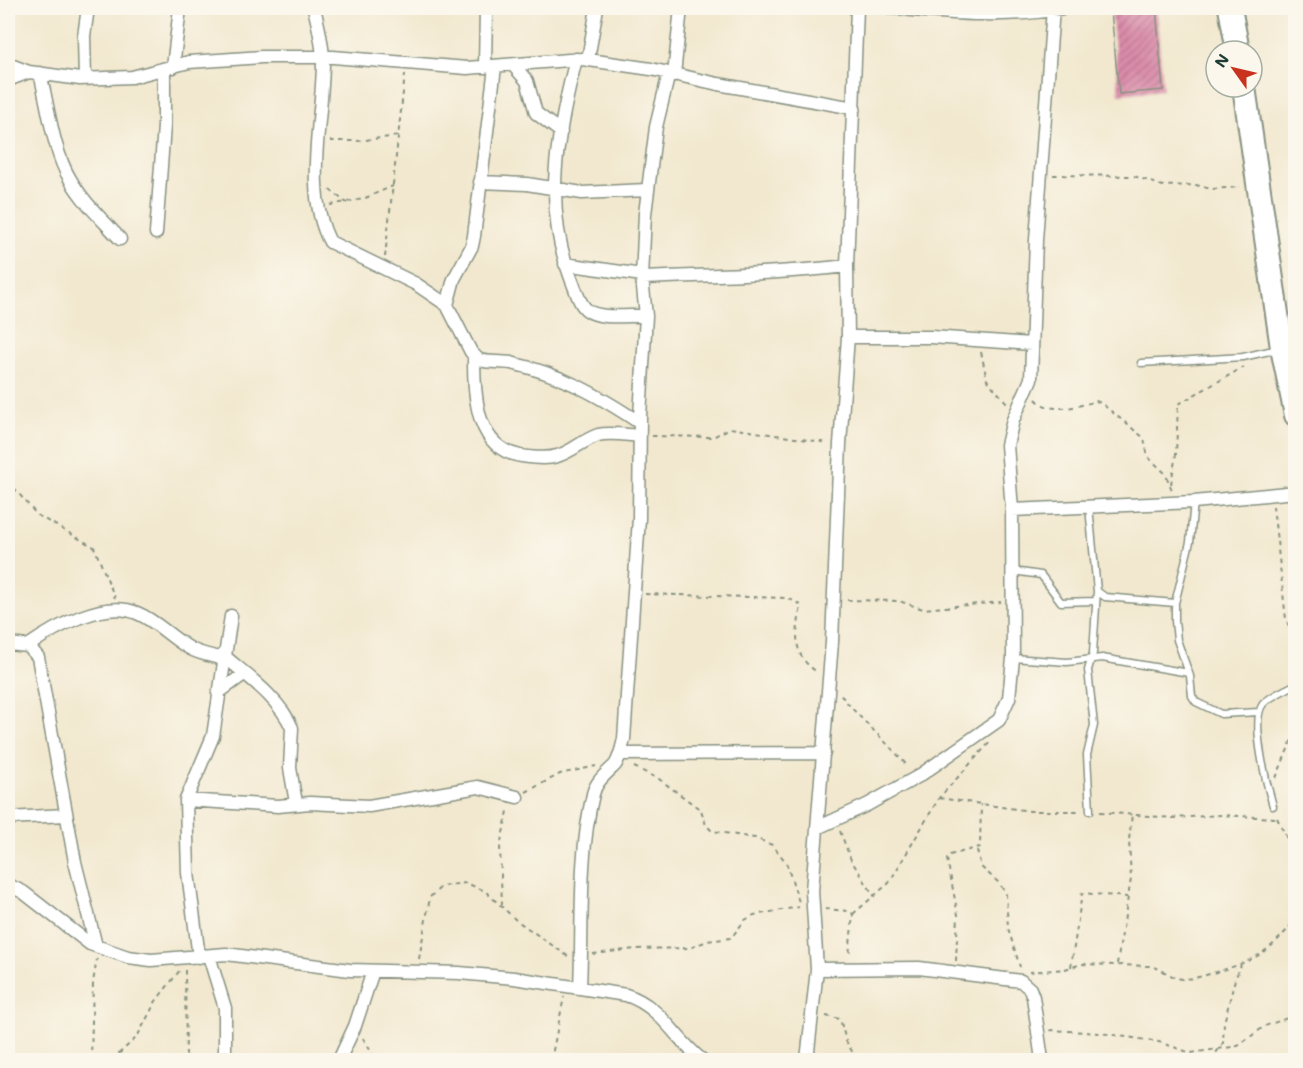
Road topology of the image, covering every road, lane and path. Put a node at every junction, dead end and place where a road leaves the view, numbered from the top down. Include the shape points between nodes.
1 (88, 8) edge
2 (180, 8) edge
3 (314, 8) edge
4 (486, 8) edge
5 (597, 8) edge
6 (681, 8) edge
7 (857, 8) edge
8 (891, 8) edge
9 (1056, 8) edge
10 (1230, 8) edge
11 (1236, 39) edge
12 (323, 57) junction
13 (582, 59) junction
14 (8, 64) edge
15 (406, 64) junction
16 (513, 65) junction
17 (490, 67) junction
18 (169, 68) junction
19 (35, 72) junction
20 (672, 74) junction
21 (85, 79) junction
22 (8, 80) edge
23 (1246, 99) edge
24 (854, 108) junction
25 (561, 132) junction
26 (398, 136) junction
27 (318, 140) junction
28 (1041, 175) junction
29 (317, 181) junction
30 (480, 182) junction
31 (394, 186) junction
32 (1260, 186) junction
33 (553, 188) junction
34 (647, 190) junction
35 (347, 203) junction
36 (318, 206) junction
37 (156, 233) dead end
38 (120, 239) dead end
39 (565, 264) junction
40 (847, 266) junction
41 (383, 268) junction
42 (642, 277) junction
43 (447, 305) junction
44 (646, 316) junction
45 (848, 337) junction
46 (974, 340) junction
47 (1032, 344) junction
48 (1282, 348) junction
49 (1253, 355) junction
50 (474, 357) junction
51 (1141, 363) dead end
52 (1031, 379) junction
53 (1296, 416) edge
54 (1013, 420) junction
55 (640, 429) junction
56 (840, 444) junction
57 (8, 481) edge
58 (1171, 486) junction
59 (1296, 492) edge
60 (1272, 494) junction
61 (1194, 502) junction
62 (1177, 503) junction
63 (1089, 507) junction
64 (1012, 510) junction
65 (1012, 571) junction
66 (1096, 591) junction
67 (634, 594) junction
68 (834, 599) junction
69 (1013, 599) junction
70 (1095, 602) junction
71 (1175, 603) junction
72 (119, 609) junction
73 (231, 616) dead end
74 (1296, 643) edge
75 (8, 644) edge
76 (28, 646) junction
77 (223, 657) junction
78 (1013, 658) junction
79 (1089, 660) junction
80 (1189, 673) junction
81 (244, 674) junction
82 (830, 681) junction
83 (1296, 684) edge
84 (218, 693) junction
85 (1296, 700) edge
86 (1260, 712) junction
87 (991, 740) dead end
88 (824, 753) junction
89 (618, 758) junction
90 (919, 776) junction
91 (1276, 778) dead end
92 (518, 797) junction
93 (939, 798) junction
94 (186, 800) junction
95 (296, 803) junction
96 (981, 804) junction
97 (1273, 806) joint
98 (1090, 811) junction
99 (1132, 814) junction
100 (66, 815) junction
101 (8, 818) edge
102 (1277, 818) junction
103 (836, 820) junction
104 (817, 828) junction
105 (977, 850) junction
106 (1296, 857) edge
107 (8, 885) edge
108 (875, 897) junction
109 (1127, 897) junction
110 (502, 905) junction
111 (812, 907) junction
112 (853, 914) junction
113 (1296, 919) edge
114 (98, 946) junction
115 (204, 957) junction
116 (1117, 964) junction
117 (1242, 964) junction
118 (581, 966) junction
119 (848, 967) junction
120 (1071, 967) junction
121 (816, 969) junction
122 (373, 971) junction
123 (417, 972) junction
124 (956, 973) junction
125 (574, 987) junction
126 (1296, 1015) edge
127 (813, 1017) junction
128 (355, 1026) junction
129 (1037, 1029) junction
130 (1220, 1050) junction
131 (854, 1055) junction
132 (91, 1060) edge
133 (112, 1060) edge
134 (186, 1060) edge
135 (225, 1060) edge
136 (339, 1060) edge
137 (376, 1060) edge
138 (551, 1060) edge
139 (702, 1060) edge
140 (807, 1060) edge
141 (826, 1060) edge
142 (856, 1060) edge
143 (1042, 1060) edge
144 (1211, 1060) edge

1 - 21 street
2 - 18 street
3 - 12 street
4 - 17 street
5 - 13 street
6 - 20 street
7 - 24 street
8 - 9 street via 970,14
9 - 28 street
10 - 11 highway
12 - 15 street
12 - 18 street via 189,62
12 - 27 street
13 - 16 street
13 - 20 street
13 - 25 street
14 - 19 street
15 - 17 street
15 - 26 path
16 - 17 street
16 - 25 street via 527,81 536,113
17 - 30 street
18 - 21 street via 132,77
18 - 37 street
19 - 21 street
19 - 22 street
19 - 38 street via 68,177
20 - 24 street
20 - 34 street via 656,127
23 - 32 highway
24 - 40 street
25 - 33 street
26 - 27 path
26 - 31 path
27 - 29 street
28 - 32 path via 1134,176 1154,185 1211,189
28 - 47 street
29 - 35 path
29 - 36 street
30 - 33 street
30 - 43 street via 472,246 454,279
31 - 35 path
31 - 41 path
32 - 48 highway
33 - 34 street via 582,193
33 - 39 street
34 - 42 street
35 - 36 path
36 - 41 street via 324,232 337,249
39 - 42 street
39 - 44 street via 587,310 597,315
40 - 42 street via 778,274
40 - 45 street
41 - 43 street
42 - 44 street
43 - 50 street
44 - 55 street
45 - 46 street
45 - 56 street
46 - 47 street
46 - 54 path via 982,353 987,380 1005,398
47 - 52 street
48 - 49 lane
48 - 53 highway
49 - 51 lane
49 - 58 path via 1243,368 1178,404
50 - 55 street via 513,364 582,386
50 - 55 street via 473,390 489,436 513,456 559,456 598,435
52 - 54 street
52 - 58 path via 1036,400 1043,405 1101,403 1144,438 1148,457
54 - 64 street via 1007,445
55 - 56 path via 713,437 730,428
55 - 67 street
56 - 68 street
57 - 72 path via 37,515 94,547
58 - 62 path
59 - 60 street
60 - 61 street
60 - 74 path via 1285,610
61 - 62 street
61 - 71 lane via 1190,542
62 - 63 street
63 - 64 street
63 - 66 lane
64 - 65 street
65 - 69 street
65 - 70 lane via 1041,575 1061,602
66 - 70 lane
66 - 71 lane via 1105,597
67 - 82 path via 797,601 801,605 797,645 800,656
67 - 89 street via 624,739
68 - 69 path via 899,601 923,609
68 - 82 street
69 - 78 street
70 - 79 lane via 1093,653
71 - 80 lane via 1175,632
72 - 76 street via 53,628
72 - 77 street via 138,613 191,649
73 - 77 street
75 - 76 street
76 - 100 street via 38,657
77 - 81 street
77 - 84 street
78 - 79 lane
78 - 90 street via 1009,698 999,720
79 - 80 lane via 1102,657
79 - 98 lane via 1094,725 1087,755
80 - 86 lane via 1196,702 1221,714
81 - 84 street
81 - 95 street via 277,705 292,728 290,768
82 - 88 street
82 - 90 path via 864,723
83 - 86 lane via 1265,702
84 - 94 street via 213,736
85 - 91 path via 1293,737
86 - 97 lane via 1262,761
87 - 93 path
88 - 89 street
88 - 104 street
89 - 92 path via 577,768
89 - 118 street via 594,790 587,822
89 - 118 path via 701,810 712,831 755,838 772,846 786,862 796,897 805,906 754,915 731,938 690,948 595,954
90 - 103 street
92 - 95 street via 478,787 369,806
92 - 110 path via 508,809 501,837
93 - 96 path
93 - 108 path via 893,877
94 - 95 street via 278,806
94 - 115 street via 188,873
96 - 98 path via 1030,811
96 - 105 path via 981,842
97 - 102 path
98 - 99 path
99 - 102 path
99 - 109 path
100 - 101 street
100 - 114 street
102 - 106 path
103 - 104 street
103 - 108 path via 852,861
104 - 111 street
105 - 120 path via 981,867 1006,894 1008,927 1024,975 1032,970
105 - 124 path via 947,859 958,915
107 - 114 street
108 - 112 path
109 - 116 path
109 - 120 path via 1082,893
110 - 118 path via 516,920
110 - 123 path via 473,885 450,884 437,889 430,897
111 - 112 path
111 - 121 street
112 - 119 path
113 - 117 path via 1265,953
114 - 115 street via 151,960
114 - 132 path
115 - 122 street via 226,954
115 - 135 street via 225,1008
116 - 117 path via 1159,967 1182,979
116 - 120 path
117 - 130 path via 1235,979
118 - 125 street
119 - 121 street
119 - 124 street
121 - 127 street
122 - 123 street
122 - 128 street
123 - 125 street via 503,977
124 - 129 street via 1024,982 1033,997
125 - 138 path via 559,1013
125 - 139 street via 643,1002
126 - 130 path via 1265,1026 1238,1046
127 - 131 path via 840,1019
127 - 140 street
128 - 136 street
128 - 137 path
129 - 130 path via 1159,1042 1189,1053
129 - 143 street
130 - 144 path
131 - 141 path
131 - 142 path
133 - 134 path via 137,1037 156,1001 185,964

